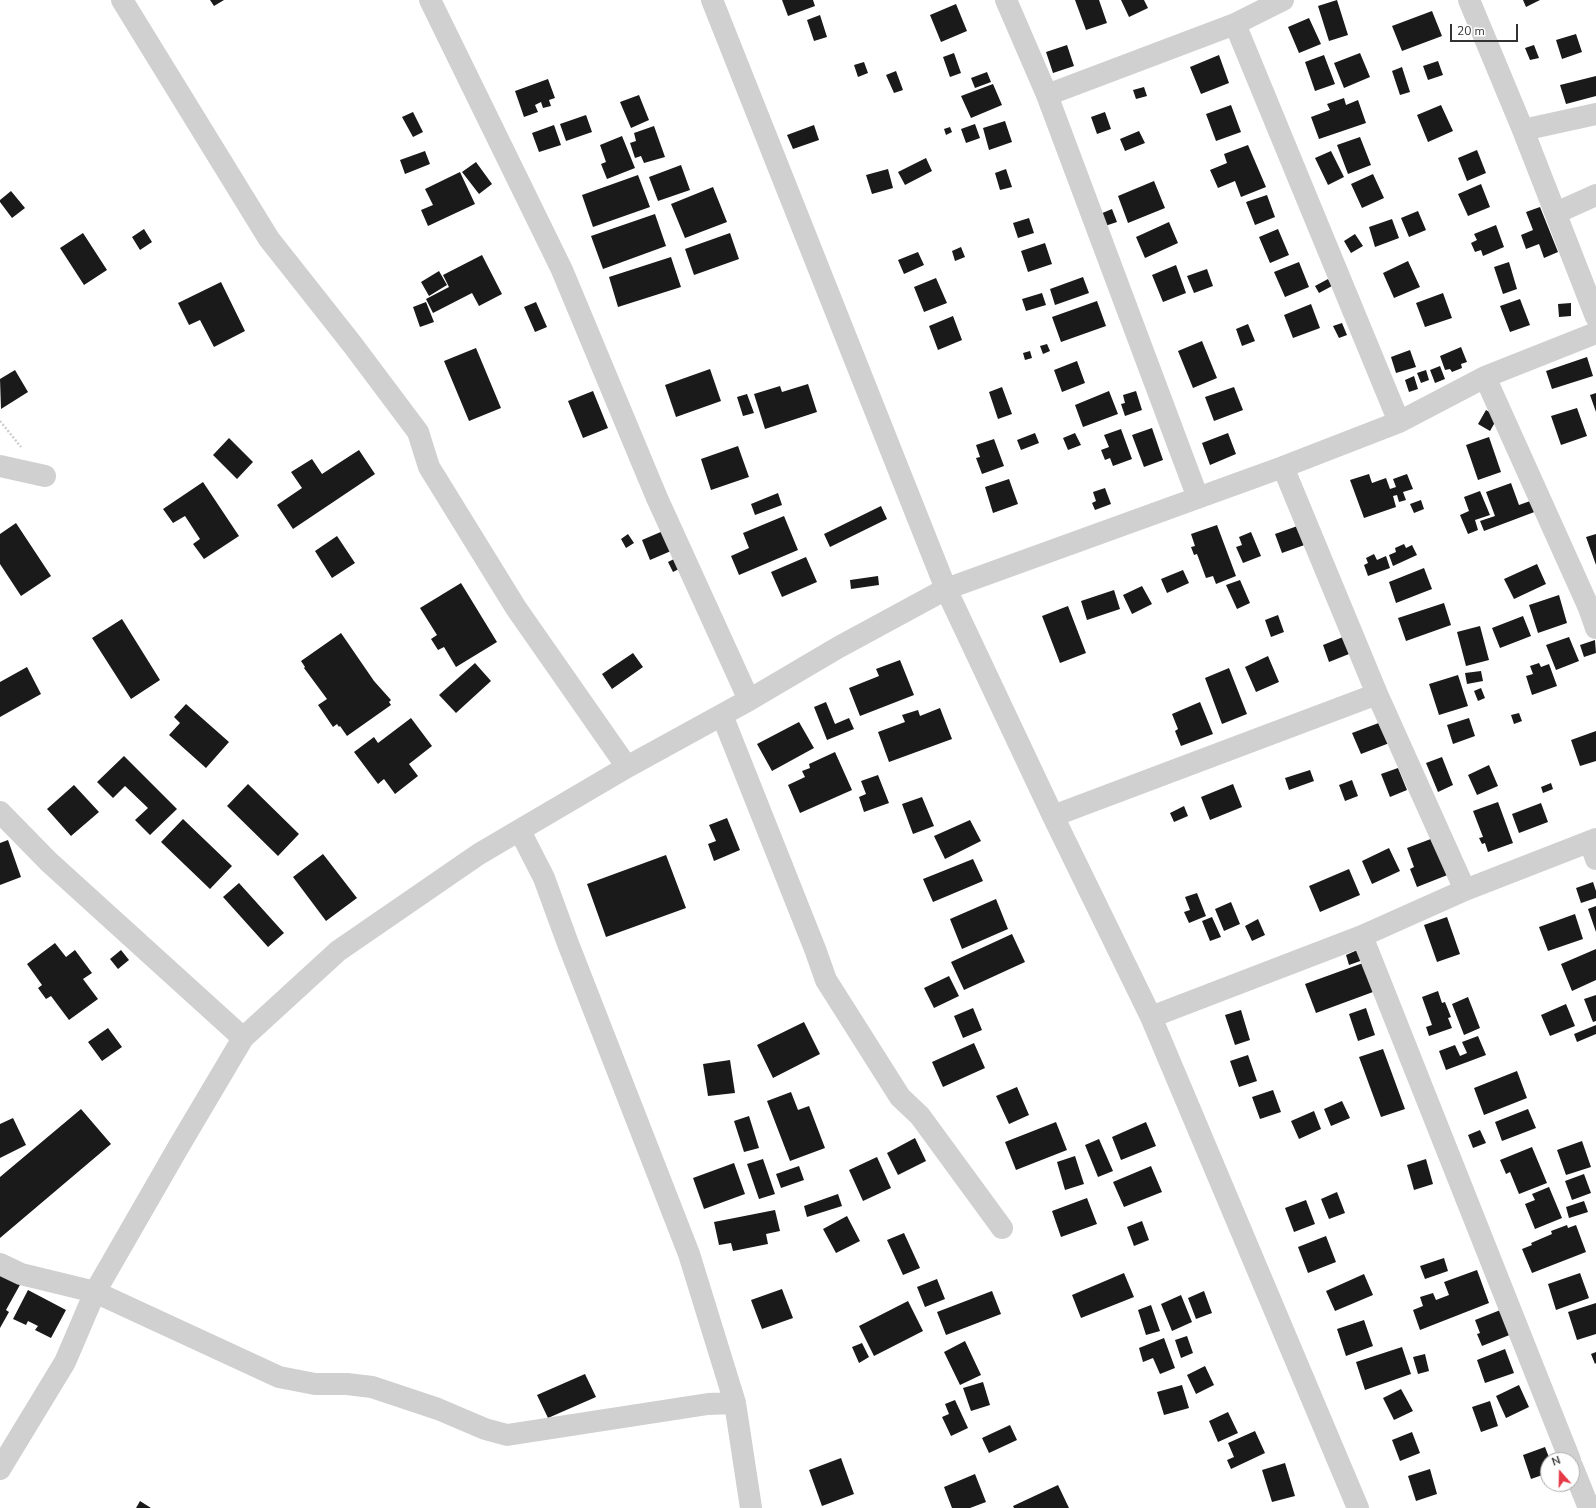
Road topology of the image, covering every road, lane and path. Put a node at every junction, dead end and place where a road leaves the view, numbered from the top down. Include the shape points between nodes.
1 (122, 0) edge
2 (430, 0) edge
3 (712, 0) edge
4 (1006, 0) edge
5 (1283, 0) edge
6 (1469, 0) edge
7 (1235, 24) junction
8 (1047, 95) junction
9 (1596, 114) edge
10 (1523, 130) junction
11 (1596, 195) edge
12 (1556, 213) junction
13 (1596, 317) edge
14 (1596, 333) edge
15 (1485, 377) junction
16 (1399, 422) junction
17 (0, 466) edge
18 (1283, 468) junction
19 (45, 476) dead end
20 (1198, 498) junction
21 (946, 589) junction
22 (1592, 606) edge
23 (1596, 628) edge
24 (1377, 694) junction
25 (749, 700) junction
26 (722, 715) junction
27 (627, 767) junction
28 (0, 812) edge
29 (1053, 816) junction
30 (520, 831) junction
31 (1594, 847) edge
32 (1465, 890) junction
33 (1362, 936) junction
34 (1150, 1017) junction
35 (243, 1038) junction
36 (1002, 1228) dead end
37 (0, 1264) edge
38 (95, 1292) junction
39 (735, 1403) junction
40 (1567, 1452) edge
41 (0, 1469) edge
42 (1580, 1486) edge
43 (751, 1508) edge
44 (1358, 1508) edge
45 (1589, 1508) edge

1 - 27 street via 269,239 418,432 429,467 512,602
2 - 25 street via 562,270 658,498
3 - 21 street
4 - 8 street
5 - 7 street
6 - 10 street
7 - 8 street
7 - 16 street
8 - 20 street
9 - 10 street
10 - 12 street
11 - 12 street
12 - 13 street
14 - 15 street
15 - 16 street
15 - 22 street
16 - 18 street
17 - 19 street
18 - 20 street
18 - 24 street
20 - 21 street
21 - 25 street
21 - 29 street
22 - 23 street
24 - 29 street
24 - 32 street
25 - 26 street
26 - 27 street
26 - 36 street via 826,980 900,1097 920,1116
27 - 30 street
28 - 35 street via 49,862
29 - 34 street
30 - 35 street via 479,854 338,951
30 - 39 street via 544,878 689,1254
31 - 32 street
32 - 33 street
33 - 34 street
33 - 40 street
34 - 44 street
35 - 38 street
37 - 38 street via 21,1274
38 - 39 street via 279,1377 314,1384 372,1387 507,1435 708,1404
38 - 41 street via 65,1362
39 - 43 street
42 - 45 street

